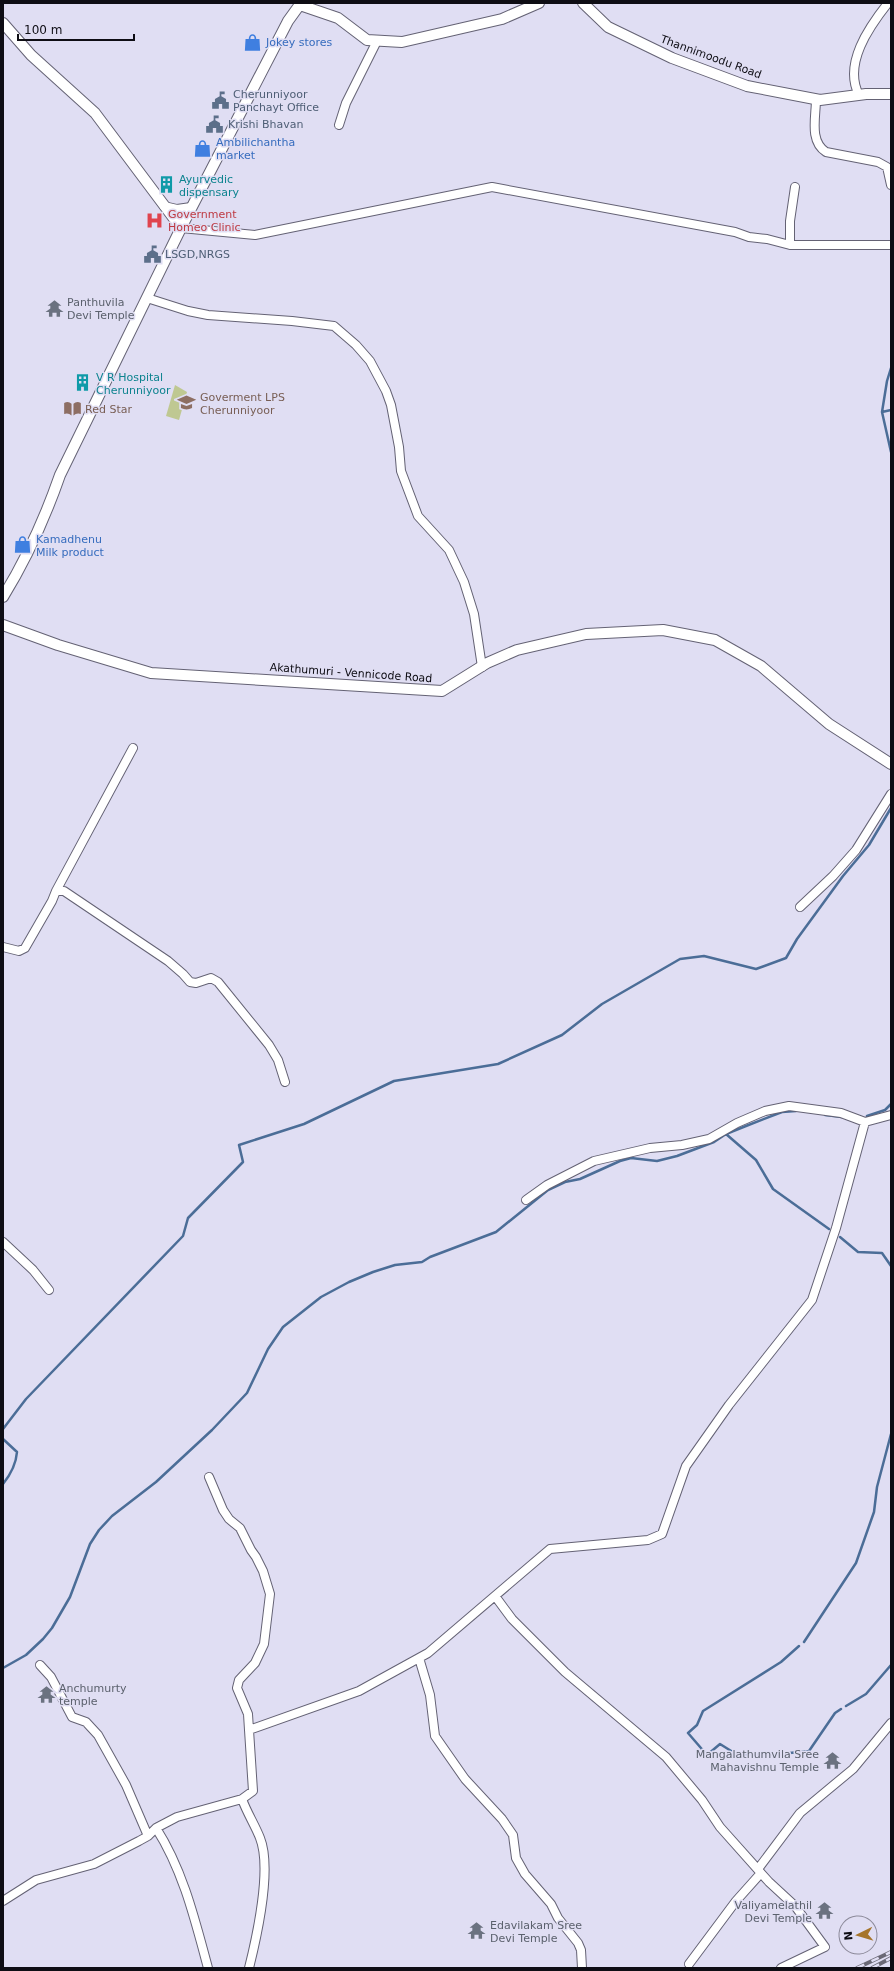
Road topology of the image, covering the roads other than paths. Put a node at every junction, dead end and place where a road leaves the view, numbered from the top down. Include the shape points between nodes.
1 (539, 3) edge
2 (583, 3) edge
3 (888, 3) edge
4 (299, 4) edge
5 (3, 23) edge
6 (377, 41) junction
7 (891, 94) edge
8 (859, 95) junction
9 (816, 99) junction
10 (339, 124) dead end
11 (891, 185) edge
12 (795, 187) dead end
13 (164, 206) junction
14 (191, 208) junction
15 (181, 228) junction
16 (790, 245) junction
17 (891, 245) edge
18 (147, 298) junction
19 (3, 596) edge
20 (3, 625) edge
21 (482, 667) junction
22 (133, 748) dead end
23 (891, 764) edge
24 (891, 794) edge
25 (56, 891) junction
26 (800, 907) dead end
27 (3, 947) edge
28 (285, 1082) dead end
29 (891, 1114) edge
30 (865, 1122) junction
31 (526, 1200) dead end
32 (3, 1242) edge
33 (49, 1290) dead end
34 (209, 1477) dead end
35 (495, 1596) junction
36 (419, 1658) junction
37 (40, 1665) dead end
38 (891, 1723) edge
39 (249, 1730) junction
40 (242, 1799) junction
41 (156, 1828) junction
42 (148, 1836) junction
43 (760, 1871) junction
44 (3, 1901) edge
45 (688, 1964) dead end
46 (208, 1968) edge
47 (249, 1968) edge
48 (582, 1968) edge
49 (781, 1968) edge

1 - 6 street via 502,19 402,42
2 - 9 street, Thannimoodu Road via 608,27 672,58 747,86
3 - 8 street via 875,18 858,54 855,79
4 - 6 street via 338,18 367,40
4 - 14 street
5 - 13 street via 31,55 95,114
6 - 10 street via 346,103
7 - 8 street, Thannimoodu Road
8 - 9 street, Thannimoodu Road
9 - 11 street via 815,139 820,148 826,152 878,162 887,167
12 - 16 street via 790,221
13 - 14 street via 177,209
13 - 15 street
14 - 15 street
15 - 16 street via 255,235 492,187 735,232 749,237 767,238
15 - 18 street
16 - 17 street
18 - 19 street via 60,475 48,510 20,570
18 - 21 street via 208,315 334,326 356,345 370,361 389,398 401,471 418,516 449,550 464,582 474,614
20 - 21 street, Akathumuri - Vennicode Road via 150,673 442,691
21 - 23 street, Akathumuri - Vennicode Road via 517,650 586,634 663,630 714,640 761,666 830,724
22 - 25 street
24 - 26 street via 856,850
25 - 27 street via 25,948 19,951
25 - 28 street via 64,891 121,929 168,962 190,982 196,983 211,978 218,982 269,1045 278,1060
29 - 30 street
30 - 31 street via 841,1113 789,1106 737,1123 709,1139 650,1148 594,1161 547,1185
30 - 35 street via 836,1228 812,1300 729,1405 686,1466 662,1534 648,1540 550,1549
32 - 33 street via 33,1270
34 - 39 street via 223,1510 240,1528 256,1557 270,1594 264,1644 255,1663 239,1680 237,1688 248,1714
35 - 36 street
35 - 43 street via 512,1619 565,1672 666,1757 702,1800 720,1827
36 - 39 street via 359,1691
36 - 48 street via 430,1695 435,1736 465,1779 502,1819 513,1835 516,1858 525,1874 551,1904 558,1918 578,1943
37 - 42 street via 51,1677 72,1717 86,1722 98,1735 126,1785
38 - 43 street via 853,1769 800,1813
39 - 40 street via 254,1791
40 - 41 street via 177,1817
40 - 47 street via 260,1839 266,1864 258,1931
41 - 42 street
41 - 46 street via 169,1847 183,1880
42 - 44 street via 94,1864 36,1880
43 - 45 street
43 - 49 street via 795,1906 825,1947

